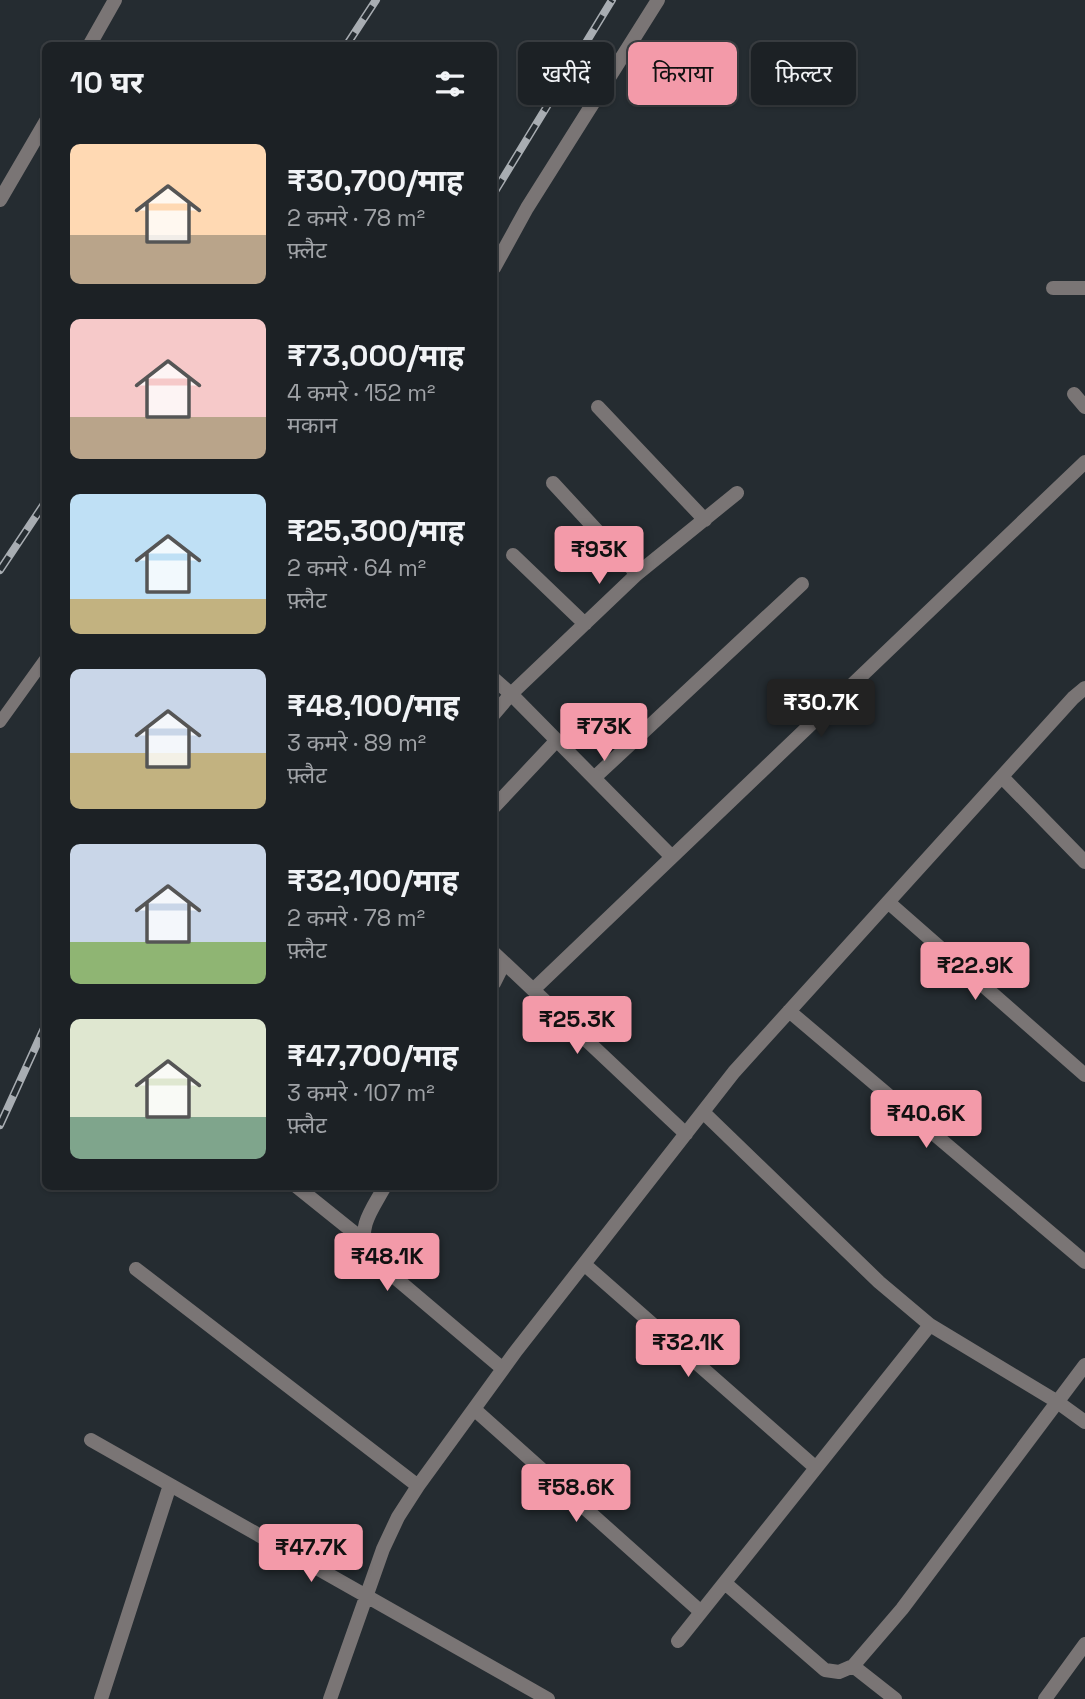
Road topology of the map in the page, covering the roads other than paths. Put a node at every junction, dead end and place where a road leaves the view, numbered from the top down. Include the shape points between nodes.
1 (115, 0) edge
2 (658, 0) edge
3 (91, 42) edge
4 (42, 128) edge
5 (0, 200) edge
6 (497, 263) edge
7 (1053, 288) dead end
8 (1085, 288) edge
9 (1074, 394) dead end
10 (598, 407) dead end
11 (1085, 407) edge
12 (1085, 463) edge
13 (553, 483) dead end
14 (737, 494) dead end
15 (705, 520) junction
16 (513, 555) dead end
17 (637, 574) junction
18 (802, 584) dead end
19 (585, 624) junction
20 (42, 664) edge
21 (497, 682) edge
22 (1085, 688) edge
23 (511, 694) junction
24 (497, 710) edge
25 (0, 722) edge
26 (557, 740) junction
27 (594, 778) junction
28 (1003, 778) junction
29 (497, 804) edge
30 (671, 857) junction
31 (1085, 862) edge
32 (888, 902) junction
33 (499, 958) edge
34 (533, 990) junction
35 (789, 1011) junction
36 (1085, 1074) edge
37 (703, 1112) junction
38 (685, 1134) junction
39 (301, 1190) edge
40 (383, 1190) edge
41 (362, 1239) junction
42 (1085, 1262) edge
43 (584, 1264) junction
44 (136, 1269) dead end
45 (930, 1325) junction
46 (1085, 1365) edge
47 (503, 1369) junction
48 (1056, 1401) junction
49 (474, 1409) junction
50 (1085, 1422) edge
51 (90, 1440) dead end
52 (816, 1468) junction
53 (170, 1485) junction
54 (418, 1486) junction
55 (724, 1583) junction
56 (367, 1596) junction
57 (701, 1612) junction
58 (678, 1641) dead end
59 (1085, 1644) edge
60 (853, 1666) junction
61 (101, 1699) edge
62 (330, 1699) edge
63 (548, 1699) edge
64 (895, 1699) edge
65 (1045, 1699) edge

1 - 3 street
2 - 6 street
4 - 5 street
7 - 8 street
9 - 11 street
10 - 15 street
12 - 30 street
13 - 17 street
14 - 15 street
15 - 17 street
16 - 19 street
17 - 19 street
18 - 27 street
19 - 23 street
20 - 25 lane
21 - 23 street
22 - 28 street
23 - 24 street
23 - 26 street
26 - 27 street
26 - 29 street
27 - 30 street
28 - 31 street
28 - 32 street
30 - 34 street
32 - 35 street
32 - 36 street
33 - 34 street
34 - 38 street
35 - 37 street
35 - 42 street
37 - 38 street
37 - 45 street via 879,1282
38 - 43 street
39 - 41 street
40 - 41 street via 363,1227
41 - 47 street via 366,1253
43 - 47 street
43 - 52 street
44 - 54 street
45 - 48 street
45 - 52 street
46 - 48 street
47 - 49 street
48 - 50 street
48 - 60 street via 902,1609
49 - 54 street
49 - 57 street
51 - 53 street
52 - 55 street
53 - 56 street
53 - 61 street
54 - 56 street via 383,1549
55 - 57 street
55 - 60 street via 825,1670 839,1672
56 - 62 street
56 - 63 street
57 - 58 street
59 - 65 street
60 - 64 street

